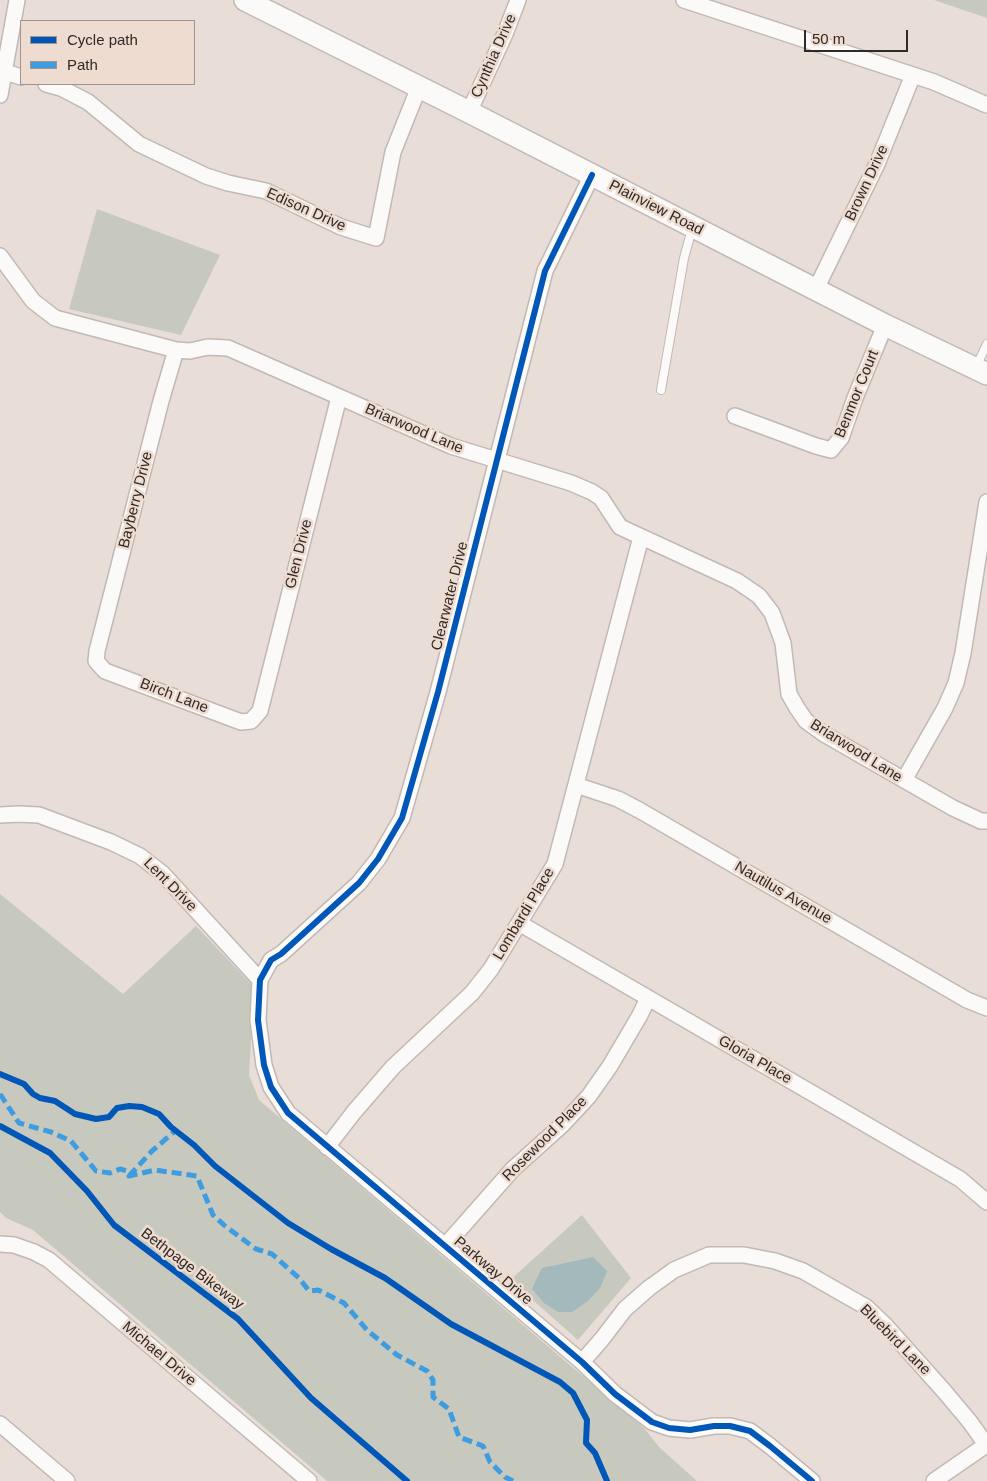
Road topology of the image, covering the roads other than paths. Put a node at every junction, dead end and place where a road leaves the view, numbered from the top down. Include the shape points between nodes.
1 (17, 0) edge
2 (245, 0) edge
3 (518, 0) edge
4 (684, 0) edge
5 (5, 72) junction
6 (913, 76) junction
7 (20, 77) edge
8 (50, 85) edge
9 (419, 86) junction
10 (0, 95) edge
11 (987, 105) edge
12 (469, 112) junction
13 (592, 175) junction
14 (693, 227) junction
15 (0, 256) edge
16 (816, 289) junction
17 (885, 325) junction
18 (987, 344) edge
19 (176, 350) junction
20 (981, 371) edge
21 (661, 390) dead end
22 (339, 397) junction
23 (735, 416) dead end
24 (497, 460) junction
25 (987, 502) edge
26 (986, 521) edge
27 (641, 537) junction
28 (97, 651) joint
29 (260, 710) joint
30 (904, 780) junction
31 (576, 785) junction
32 (0, 815) edge
33 (987, 821) edge
34 (519, 923) junction
35 (260, 980) junction
36 (648, 998) junction
37 (987, 1008) edge
38 (328, 1147) junction
39 (987, 1202) edge
40 (0, 1244) edge
41 (445, 1246) junction
42 (582, 1362) junction
43 (0, 1424) edge
44 (986, 1446) edge
45 (67, 1481) edge
46 (309, 1481) edge
47 (812, 1481) edge
48 (934, 1481) edge

1 - 5 street
2 - 9 main road, Plainview Road
3 - 12 street, Cynthia Drive
4 - 6 street
5 - 7 street
5 - 10 street
6 - 11 street
6 - 16 street, Brown Drive via 877,164
8 - 9 street, Edison Drive via 88,102 139,144 206,176 266,191 341,226 376,238 393,152
9 - 12 main road, Plainview Road
12 - 13 main road, Plainview Road
13 - 14 main road, Plainview Road
13 - 24 street, Clearwater Drive via 545,271
14 - 16 main road, Plainview Road
14 - 21 lane via 682,267
15 - 19 street, Briarwood Lane via 34,301 55,318
16 - 17 main road, Plainview Road
17 - 20 main road, Plainview Road
17 - 23 street, Benmor Court via 841,438 831,450
18 - 20 lane
19 - 22 street, Briarwood Lane via 228,348
19 - 28 street, Bayberry Drive
22 - 24 street, Briarwood Lane via 451,446
22 - 29 street, Glen Drive
24 - 27 street, Briarwood Lane via 592,492 601,498 620,527
24 - 35 street, Clearwater Drive via 402,818 378,859 359,883 271,960
25 - 26 street
26 - 30 street via 956,683
27 - 30 street, Briarwood Lane via 737,581 759,596 772,613 783,643 790,694 806,720 824,734
27 - 31 street, Lombardi Place
28 - 29 street, Birch Lane via 96,661 105,670 241,722 251,721
30 - 33 street, Briarwood Lane via 980,821
31 - 34 street, Lombardi Place via 555,864
31 - 37 street, Nautilus Avenue via 639,810 967,1000
32 - 35 street, Lent Drive via 39,815 140,856 163,874
34 - 36 street, Gloria Place
34 - 38 street, Lombardi Place via 472,993 393,1067
35 - 38 street, Parkway Drive via 258,1020 264,1065 271,1086 288,1113
36 - 39 street, Gloria Place via 960,1179
36 - 41 street, Rosewood Place via 610,1066 589,1096 513,1169
38 - 41 street, Parkway Drive
40 - 46 street, Michael Drive via 14,1245 48,1260
41 - 42 street, Parkway Drive
42 - 44 street, Bluebird Lane via 625,1309 674,1270 709,1255 744,1255 775,1261 803,1271 866,1307 944,1391
42 - 47 street, Parkway Drive via 615,1394 652,1422 690,1430 730,1426 750,1431
43 - 45 street
44 - 48 street

